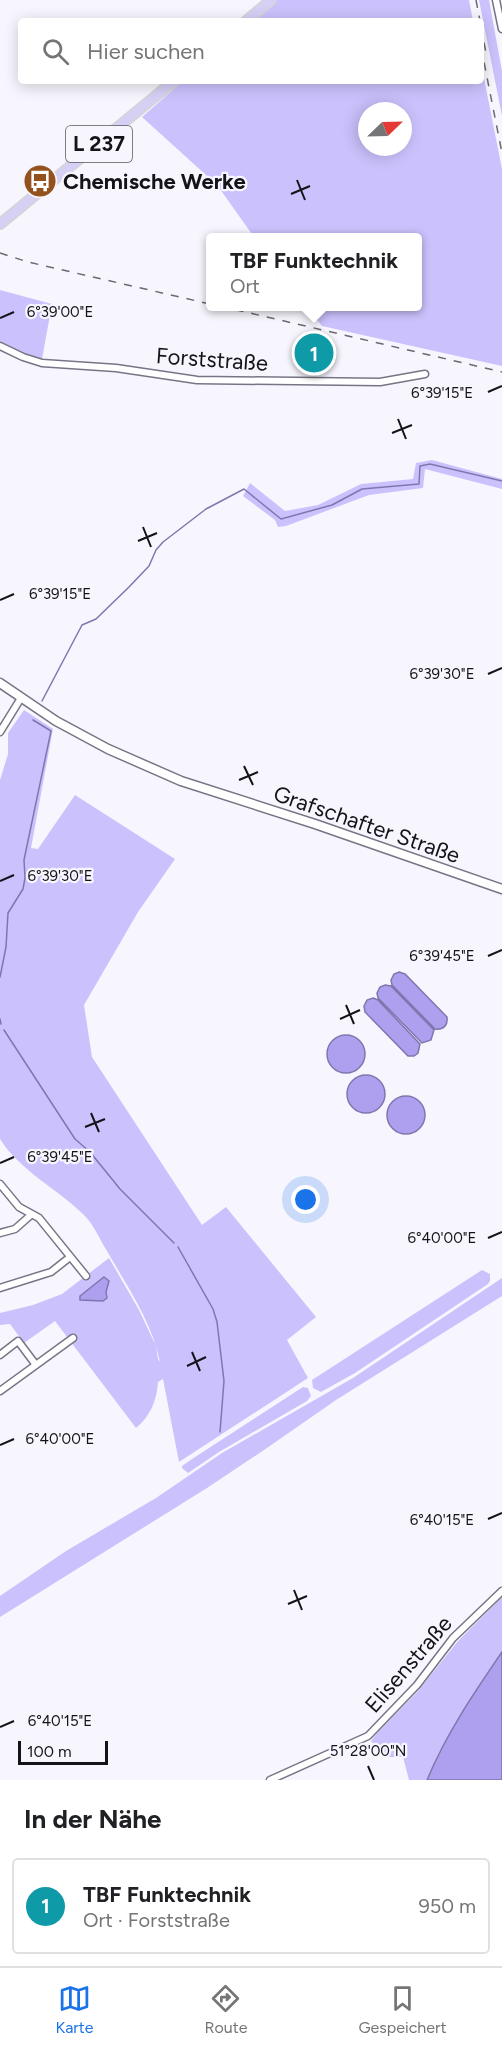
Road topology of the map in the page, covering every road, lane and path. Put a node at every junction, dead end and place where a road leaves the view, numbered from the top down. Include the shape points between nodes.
1 (271, 0) edge
2 (496, 0) edge
3 (250, 18) edge
4 (502, 29) edge
5 (170, 84) edge
6 (0, 224) edge
7 (0, 346) edge
8 (425, 374) dead end
9 (0, 683) edge
10 (21, 698) junction
11 (0, 732) edge
12 (502, 889) edge
13 (0, 1184) edge
14 (32, 1214) junction
15 (0, 1233) edge
16 (70, 1257) junction
17 (86, 1276) dead end
18 (0, 1288) edge
19 (73, 1338) dead end
20 (0, 1355) edge
21 (36, 1365) junction
22 (0, 1391) edge
23 (502, 1591) edge
24 (270, 1780) edge

1 - 3 main road
2 - 4 street
5 - 6 main road, L 237
7 - 8 street, Forststraße via 42,363 116,368 197,380 380,382
9 - 10 main road, Grafschafter Straße
10 - 11 street
10 - 12 main road, Grafschafter Straße via 108,749 181,781
13 - 14 street via 19,1207
14 - 15 street via 15,1229
14 - 16 street
16 - 17 street
16 - 18 street via 51,1272
19 - 21 street
20 - 21 street via 18,1341
21 - 22 street
23 - 24 street, Elisenstraße via 453,1638 417,1685 368,1736

